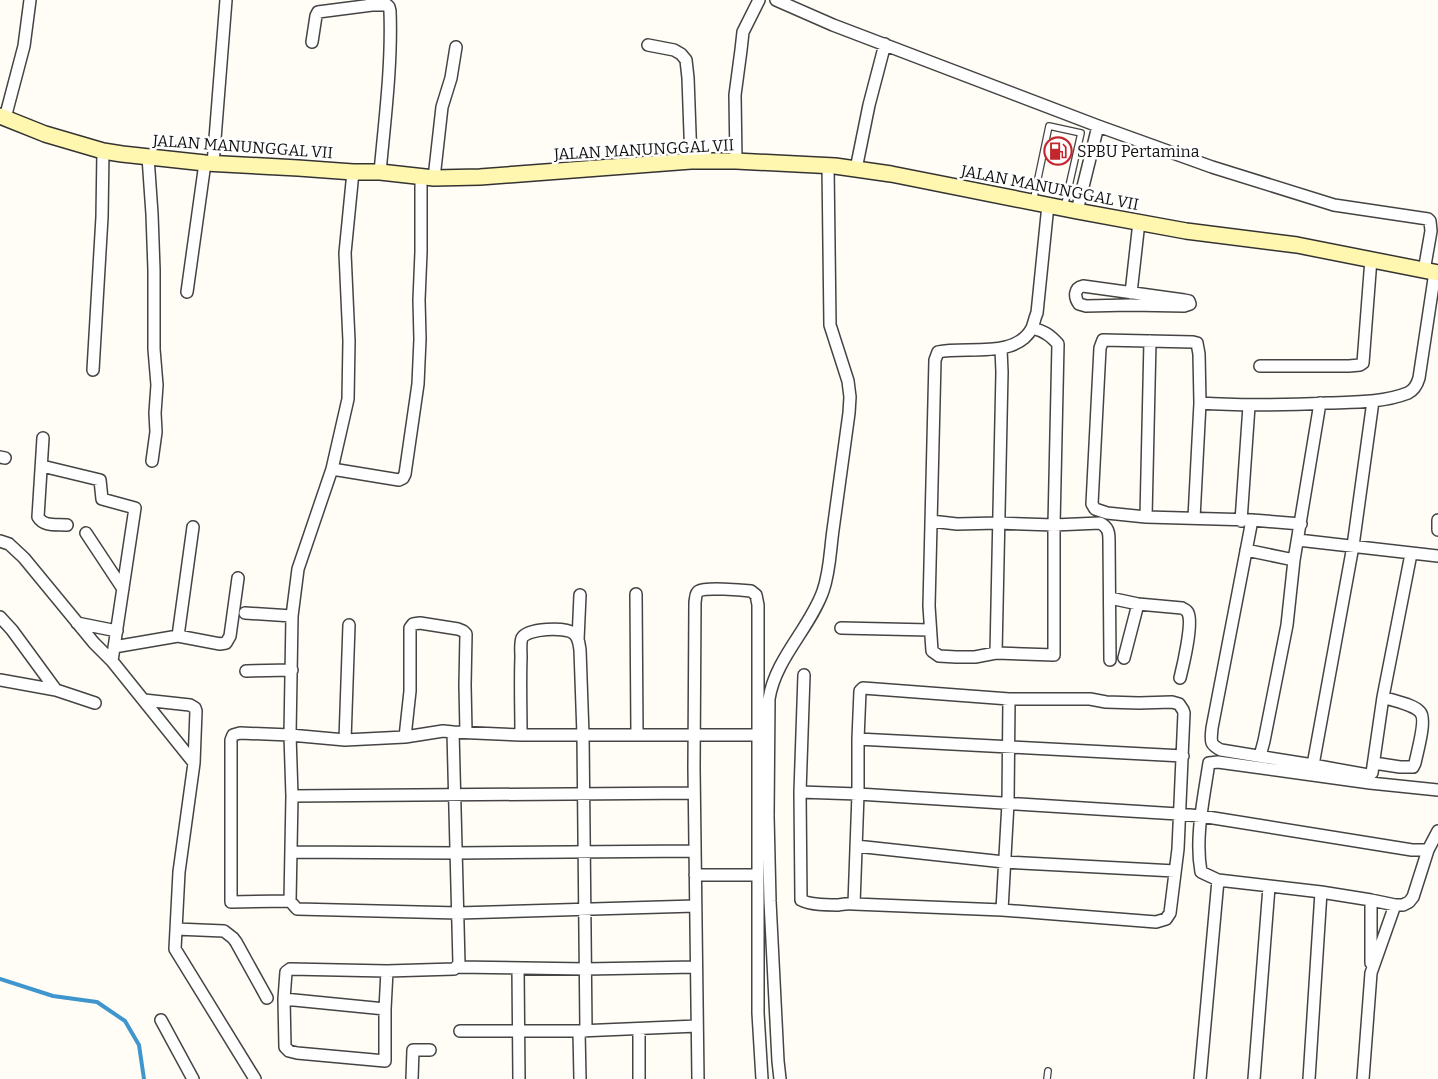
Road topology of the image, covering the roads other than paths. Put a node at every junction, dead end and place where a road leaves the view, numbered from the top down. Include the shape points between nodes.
1 (30, 0) edge
2 (226, 0) edge
3 (759, 0) edge
4 (776, 0) edge
5 (372, 2) edge
6 (312, 42) dead end
7 (885, 44) junction
8 (648, 45) dead end
9 (456, 47) dead end
10 (2, 117) edge
11 (1098, 126) junction
12 (102, 151) junction
13 (148, 157) junction
14 (691, 161) junction
15 (736, 161) junction
16 (209, 163) junction
17 (828, 166) junction
18 (856, 169) junction
19 (353, 172) junction
20 (380, 172) junction
21 (427, 178) junction
22 (1033, 202) junction
23 (1048, 205) junction
24 (1071, 210) junction
25 (1139, 222) junction
26 (1371, 259) junction
27 (1432, 272) edge
28 (187, 292) dead end
29 (1131, 293) junction
30 (1032, 328) junction
31 (1150, 341) junction
32 (1001, 349) junction
33 (1260, 366) dead end
34 (93, 370) dead end
35 (1373, 401) junction
36 (1200, 403) junction
37 (1320, 403) junction
38 (1249, 406) junction
39 (43, 438) dead end
40 (152, 461) dead end
41 (42, 466) junction
42 (332, 469) junction
43 (1146, 517) junction
44 (1194, 518) junction
45 (1438, 520) edge
46 (931, 521) junction
47 (1246, 521) junction
48 (998, 522) junction
49 (1301, 524) junction
50 (67, 525) dead end
51 (1054, 525) junction
52 (193, 527) dead end
53 (1438, 530) edge
54 (86, 533) dead end
55 (1298, 540) junction
56 (0, 541) edge
57 (1353, 546) junction
58 (1246, 550) junction
59 (1412, 554) junction
60 (1438, 556) edge
61 (1294, 560) junction
62 (238, 578) dead end
63 (123, 590) junction
64 (636, 594) dead end
65 (580, 595) dead end
66 (1110, 598) junction
67 (1138, 604) junction
68 (244, 614) dead end
69 (292, 616) junction
70 (0, 617) edge
71 (77, 623) junction
72 (349, 625) dead end
73 (841, 628) dead end
74 (6, 630) edge
75 (930, 630) junction
76 (117, 632) junction
77 (178, 636) junction
78 (578, 640) junction
79 (114, 647) junction
80 (996, 653) junction
81 (1124, 658) dead end
82 (1110, 660) dead end
83 (112, 662) junction
84 (292, 670) junction
85 (246, 671) dead end
86 (804, 675) dead end
87 (1180, 678) dead end
88 (0, 680) edge
89 (56, 690) junction
90 (1383, 697) junction
91 (1009, 699) junction
92 (144, 700) junction
93 (95, 703) dead end
94 (453, 732) junction
95 (466, 732) junction
96 (290, 735) junction
97 (521, 735) junction
98 (583, 735) junction
99 (637, 735) junction
100 (694, 735) junction
101 (757, 735) junction
102 (769, 736) junction
103 (405, 738) junction
104 (858, 738) junction
105 (345, 740) junction
106 (1008, 747) junction
107 (1182, 756) junction
108 (1260, 756) junction
109 (194, 763) junction
110 (1374, 763) junction
111 (1313, 765) junction
112 (1438, 790) edge
113 (800, 792) junction
114 (584, 793) junction
115 (694, 793) junction
116 (454, 794) junction
117 (858, 794) junction
118 (292, 796) junction
119 (1008, 803) junction
120 (1178, 814) junction
121 (1201, 816) junction
122 (1438, 831) edge
123 (856, 846) junction
124 (1428, 850) junction
125 (694, 851) junction
126 (291, 852) junction
127 (584, 852) junction
128 (456, 853) junction
129 (1004, 862) junction
130 (1175, 871) junction
131 (695, 875) junction
132 (757, 875) junction
133 (1218, 880) junction
134 (1269, 887) junction
135 (1321, 892) junction
136 (1371, 900) junction
137 (290, 901) junction
138 (854, 904) junction
139 (1395, 905) junction
140 (695, 906) junction
141 (585, 908) junction
142 (1002, 910) junction
143 (458, 913) junction
144 (176, 929) junction
145 (456, 967) junction
146 (696, 967) junction
147 (518, 968) junction
148 (586, 969) junction
149 (387, 971) junction
150 (1371, 972) junction
151 (267, 998) dead end
152 (284, 999) junction
153 (385, 1009) junction
154 (160, 1020) dead end
155 (697, 1026) junction
156 (639, 1029) junction
157 (460, 1031) dead end
158 (518, 1031) junction
159 (582, 1031) junction
160 (430, 1050) dead end
161 (1048, 1072) dead end
162 (193, 1079) edge
163 (255, 1079) edge
164 (412, 1079) edge
165 (519, 1079) edge
166 (580, 1079) edge
167 (639, 1079) edge
168 (698, 1079) edge
169 (762, 1079) edge
170 (780, 1079) edge
171 (1047, 1079) edge
172 (1200, 1079) edge
173 (1254, 1079) edge
174 (1309, 1079) edge
175 (1363, 1079) edge

1 - 10 street via 24,46
2 - 16 street
3 - 15 street via 743,32 735,94
4 - 7 street
5 - 6 street via 318,12
5 - 20 street via 387,5 390,11 389,73
7 - 11 street
7 - 18 street
8 - 14 street via 674,50 686,60
9 - 21 street
10 - 12 street, JALAN MANUNGGAL VII
11 - 24 street
11 - 27 street via 1212,167 1334,205 1428,219
12 - 13 street, JALAN MANUNGGAL VII
12 - 34 street via 102,217
13 - 16 street, JALAN MANUNGGAL VII
13 - 40 street via 156,385
14 - 15 street, JALAN MANUNGGAL VII
14 - 21 street, JALAN MANUNGGAL VII
15 - 17 street, JALAN MANUNGGAL VII
16 - 19 street, JALAN MANUNGGAL VII
16 - 28 street
17 - 18 street, JALAN MANUNGGAL VII
17 - 102 street via 830,325 848,381 850,413 823,592 771,686
18 - 22 street, JALAN MANUNGGAL VII
19 - 20 street, JALAN MANUNGGAL VII
19 - 42 street via 346,253 349,390
20 - 21 street, JALAN MANUNGGAL VII
21 - 42 street via 421,252 418,375 405,474 400,480
22 - 23 street, JALAN MANUNGGAL VII
22 - 24 lane via 1049,126 1081,133
23 - 24 street, JALAN MANUNGGAL VII
23 - 30 street via 1037,313
24 - 25 street, JALAN MANUNGGAL VII
25 - 26 street, JALAN MANUNGGAL VII
25 - 29 street
26 - 27 street, JALAN MANUNGGAL VII
26 - 33 street via 1363,363 1349,366
27 - 35 street via 1416,386 1409,392
29 - 29 street via 1184,300 1190,304 1086,306 1079,304 1075,296 1076,290 1084,286
30 - 32 street via 1021,341
30 - 51 street via 1044,331 1058,344
31 - 36 street via 1197,343
31 - 43 street
31 - 43 street via 1102,342 1092,504 1095,509 1107,513
32 - 46 street via 938,352 935,360
32 - 48 street
35 - 37 street
35 - 57 street
36 - 38 street
36 - 44 street
37 - 38 street
37 - 49 street
38 - 47 street
39 - 41 street
41 - 50 street via 38,517 46,525
41 - 63 street via 100,480 102,499 135,508
42 - 69 street via 298,569
43 - 44 street
44 - 47 street
45 - 53 street
46 - 48 street via 957,524
46 - 75 street
47 - 49 street
47 - 58 street
48 - 51 street
48 - 80 street
49 - 55 street
51 - 66 street via 1100,523 1106,526 1109,533
51 - 80 street via 1054,655
52 - 77 street
54 - 63 street
55 - 57 street
55 - 61 street
56 - 71 street via 9,544 24,558
57 - 59 street
57 - 111 street
58 - 61 street
58 - 108 street via 1211,742 1221,750
59 - 60 street
59 - 90 street
61 - 108 street via 1287,625
62 - 77 street via 230,636 226,643
63 - 76 street
64 - 99 street
65 - 78 street
66 - 67 street
66 - 82 street
67 - 81 street
67 - 87 street via 1182,608 1188,612 1190,624
68 - 69 street
69 - 84 street
70 - 74 street
71 - 76 street
71 - 83 street
72 - 105 street
73 - 75 street
74 - 89 street
75 - 80 street via 932,651 938,656 974,657
76 - 79 street
77 - 79 street
78 - 97 street via 568,630 556,629 533,631 522,639
78 - 98 street
79 - 83 street
83 - 92 street
84 - 85 street
84 - 96 street
86 - 113 street
88 - 89 street
89 - 93 street
90 - 110 street
90 - 110 street via 1420,711 1422,724 1413,767
91 - 104 street via 862,688
91 - 106 street
91 - 107 street via 1177,703 1184,713
92 - 109 street
92 - 109 street via 195,708
94 - 95 street
94 - 103 street
94 - 116 street
95 - 97 street
95 - 103 street via 466,634 458,629 420,623 410,628 410,691
96 - 105 street
96 - 118 street
96 - 137 street via 240,733 233,735 231,740 231,902
97 - 98 street
98 - 99 street
98 - 114 street
99 - 100 street
100 - 101 street
100 - 101 street via 695,602 696,593 708,589 744,590 756,595
100 - 115 street
101 - 102 street
101 - 132 street
102 - 170 street via 770,900
103 - 105 street
104 - 106 street
104 - 117 street
106 - 107 street
106 - 119 street
107 - 120 street
108 - 111 street
109 - 144 street via 179,872
110 - 111 street via 1368,776
112 - 121 street via 1213,762 1210,763
113 - 117 street
113 - 138 street via 801,900
114 - 115 street
114 - 116 street
114 - 127 street
115 - 125 street
116 - 118 street
116 - 128 street
117 - 119 street
117 - 123 street
118 - 126 street
119 - 120 street
119 - 129 street
120 - 121 street
120 - 130 street
121 - 124 street via 1404,850
121 - 133 street via 1201,872
122 - 124 street
123 - 129 street
123 - 138 street
124 - 139 street via 1413,897 1403,905
125 - 127 street
125 - 131 street
126 - 128 street
126 - 137 street
127 - 128 street
127 - 141 street
128 - 143 street
129 - 130 street
129 - 142 street
130 - 142 street via 1170,913 1166,919 1156,922
131 - 132 street
131 - 140 street
132 - 169 street
133 - 134 street
133 - 172 street
134 - 135 street
134 - 173 street
135 - 136 street
135 - 174 street
136 - 139 street
136 - 150 street
137 - 143 street via 297,909
138 - 142 street
139 - 150 street
140 - 141 street
140 - 146 street
141 - 143 street
141 - 148 street
143 - 145 street via 459,964
144 - 151 street via 224,931 228,934 236,942
144 - 163 street via 178,955
145 - 147 street
145 - 149 street
146 - 148 street
146 - 155 street
147 - 148 street
147 - 158 street
148 - 159 street
149 - 152 street via 290,970 286,972
149 - 153 street
150 - 175 street
152 - 153 street
152 - 153 street via 285,1047 297,1053 385,1061
154 - 162 street
155 - 156 street
155 - 168 street
156 - 159 street
156 - 167 street
157 - 158 street
158 - 159 street
158 - 165 street
159 - 166 street
160 - 164 street via 413,1050
161 - 171 lane

